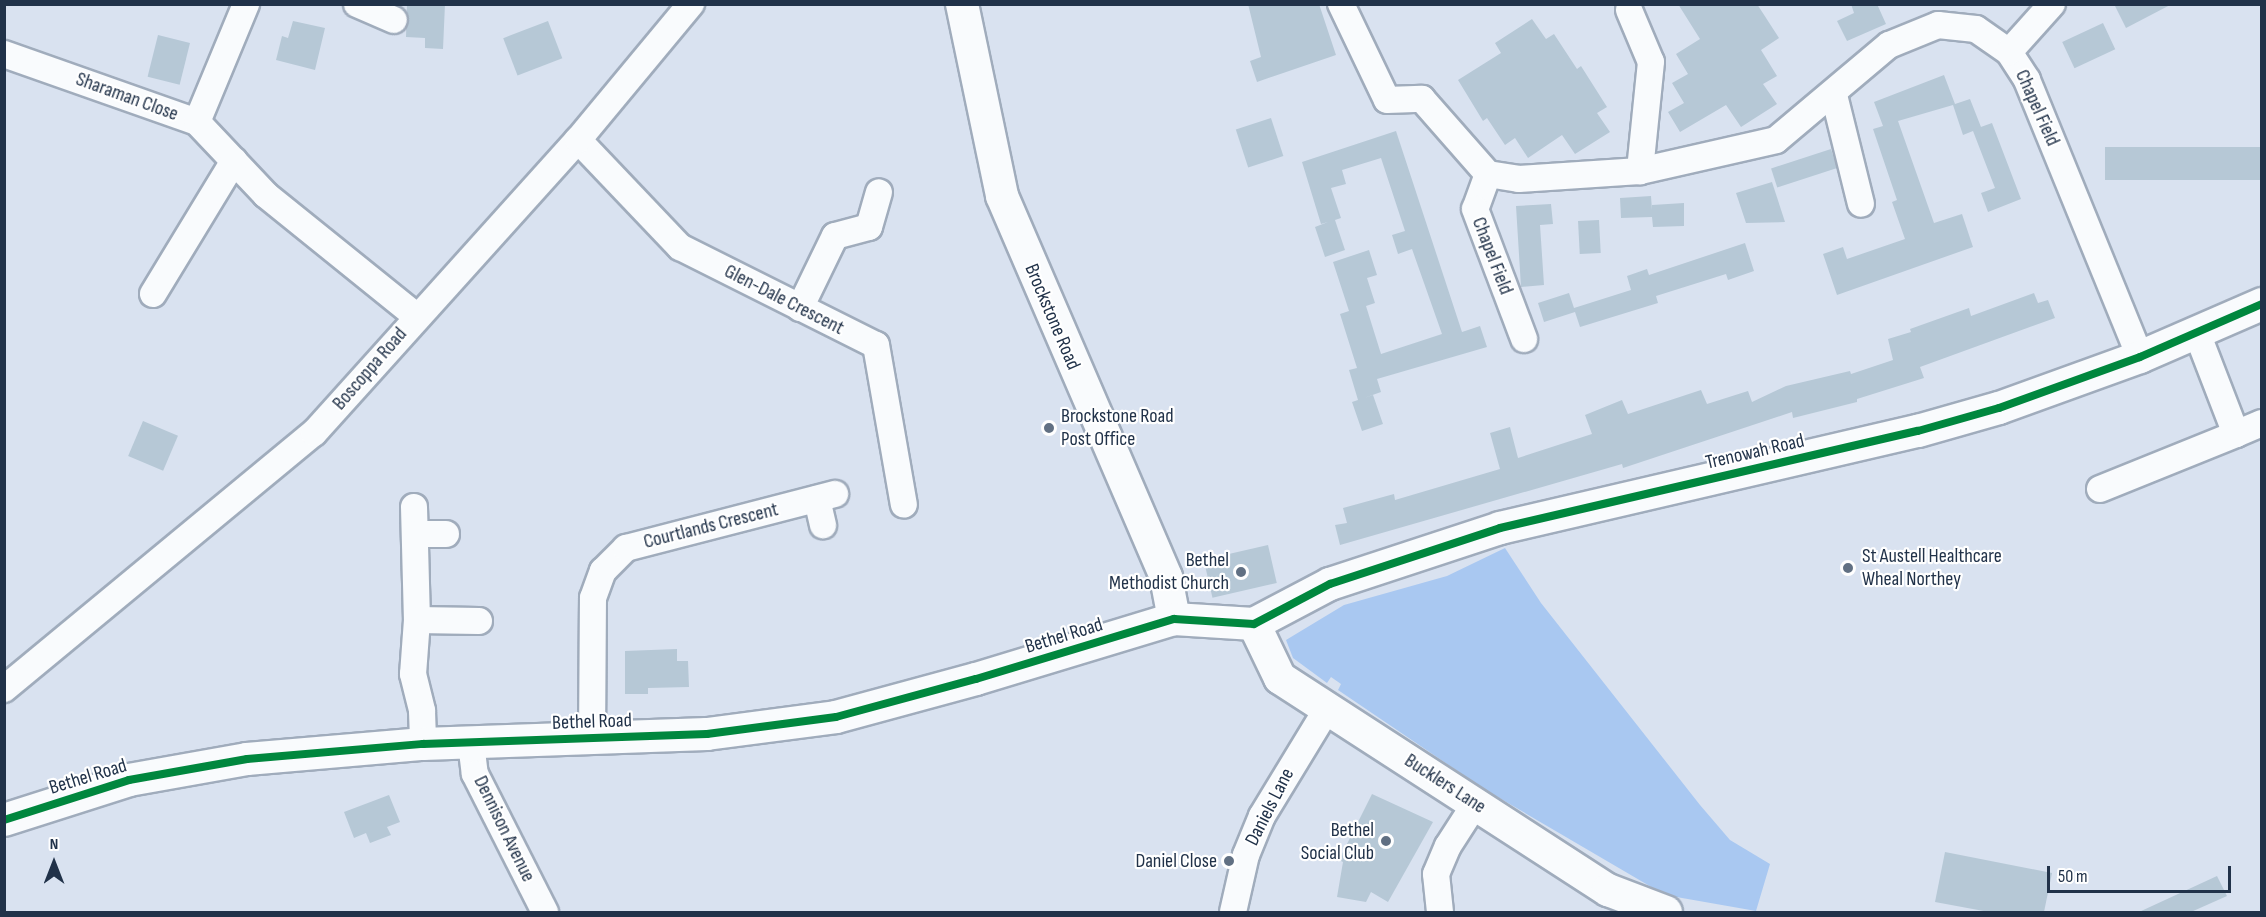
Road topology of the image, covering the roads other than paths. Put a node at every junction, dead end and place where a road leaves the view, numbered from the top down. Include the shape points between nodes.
1 (246, 4) edge
2 (357, 4) edge
3 (691, 4) edge
4 (962, 4) edge
5 (1341, 4) edge
6 (2052, 4) edge
7 (1629, 10) dead end
8 (394, 20) dead end
9 (2009, 52) junction
10 (4, 54) edge
11 (1834, 95) junction
12 (197, 122) junction
13 (578, 140) junction
14 (234, 161) junction
15 (1640, 171) junction
16 (1488, 174) junction
17 (879, 192) dead end
18 (1861, 204) dead end
19 (153, 294) dead end
20 (2262, 304) edge
21 (800, 308) junction
22 (416, 316) junction
23 (2198, 333) junction
24 (1524, 339) dead end
25 (2140, 357) junction
26 (2262, 423) edge
27 (2236, 434) junction
28 (2100, 489) dead end
29 (904, 505) dead end
30 (414, 507) dead end
31 (823, 525) dead end
32 (416, 534) junction
33 (446, 534) dead end
34 (1174, 619) junction
35 (417, 620) junction
36 (479, 621) dead end
37 (1254, 624) junction
38 (4, 689) edge
39 (1327, 710) junction
40 (592, 739) junction
41 (471, 743) junction
42 (423, 744) junction
43 (1475, 804) junction
44 (4, 820) edge
45 (545, 912) edge
46 (1233, 912) edge
47 (1440, 912) edge
48 (1666, 912) edge

1 - 12 street, Sharaman Close
2 - 8 street
3 - 13 street, Boscoppa Road
4 - 34 street, Brockstone Road via 1002,196 1166,577
5 - 16 street via 1387,100 1422,99
6 - 9 street
7 - 15 street via 1651,62
9 - 11 street, Chapel Field via 1976,29 1938,25 1889,45
9 - 25 street, Chapel Field via 2027,80
10 - 12 street, Sharaman Close
11 - 15 street, Chapel Field via 1776,140
11 - 18 street
12 - 14 street
13 - 21 street, Glen-Dale Crescent via 680,247
13 - 22 street, Boscoppa Road
14 - 19 street
14 - 22 street via 266,195
15 - 16 street, Chapel Field via 1519,179
16 - 24 street, Chapel Field via 1475,209
17 - 21 street via 869,227 836,236
20 - 23 street, Trenowah Road
21 - 29 street, Glen-Dale Crescent via 876,345
22 - 38 street, Boscoppa Road via 314,433
23 - 25 street, Trenowah Road
23 - 27 street
25 - 37 street, Trenowah Road via 1999,408 1918,431 1500,528 1330,584
26 - 27 street
27 - 28 street
30 - 32 street
31 - 40 street, Courtlands Crescent via 826,497 626,548 603,571 593,598
32 - 33 street
32 - 35 street
34 - 37 street
34 - 40 street, Bethel Road via 836,717 707,734
35 - 36 street
35 - 42 street via 413,674 422,711
37 - 39 street, Bucklers Lane via 1280,678
39 - 43 street, Bucklers Lane
39 - 46 street, Daniels Lane via 1262,816 1246,855
40 - 41 street, Bethel Road
41 - 42 street, Bethel Road
41 - 45 street, Dennison Avenue via 475,774
42 - 44 street, Bethel Road via 247,759 129,780
43 - 47 street via 1448,846 1436,874
43 - 48 street, Bucklers Lane via 1608,890

